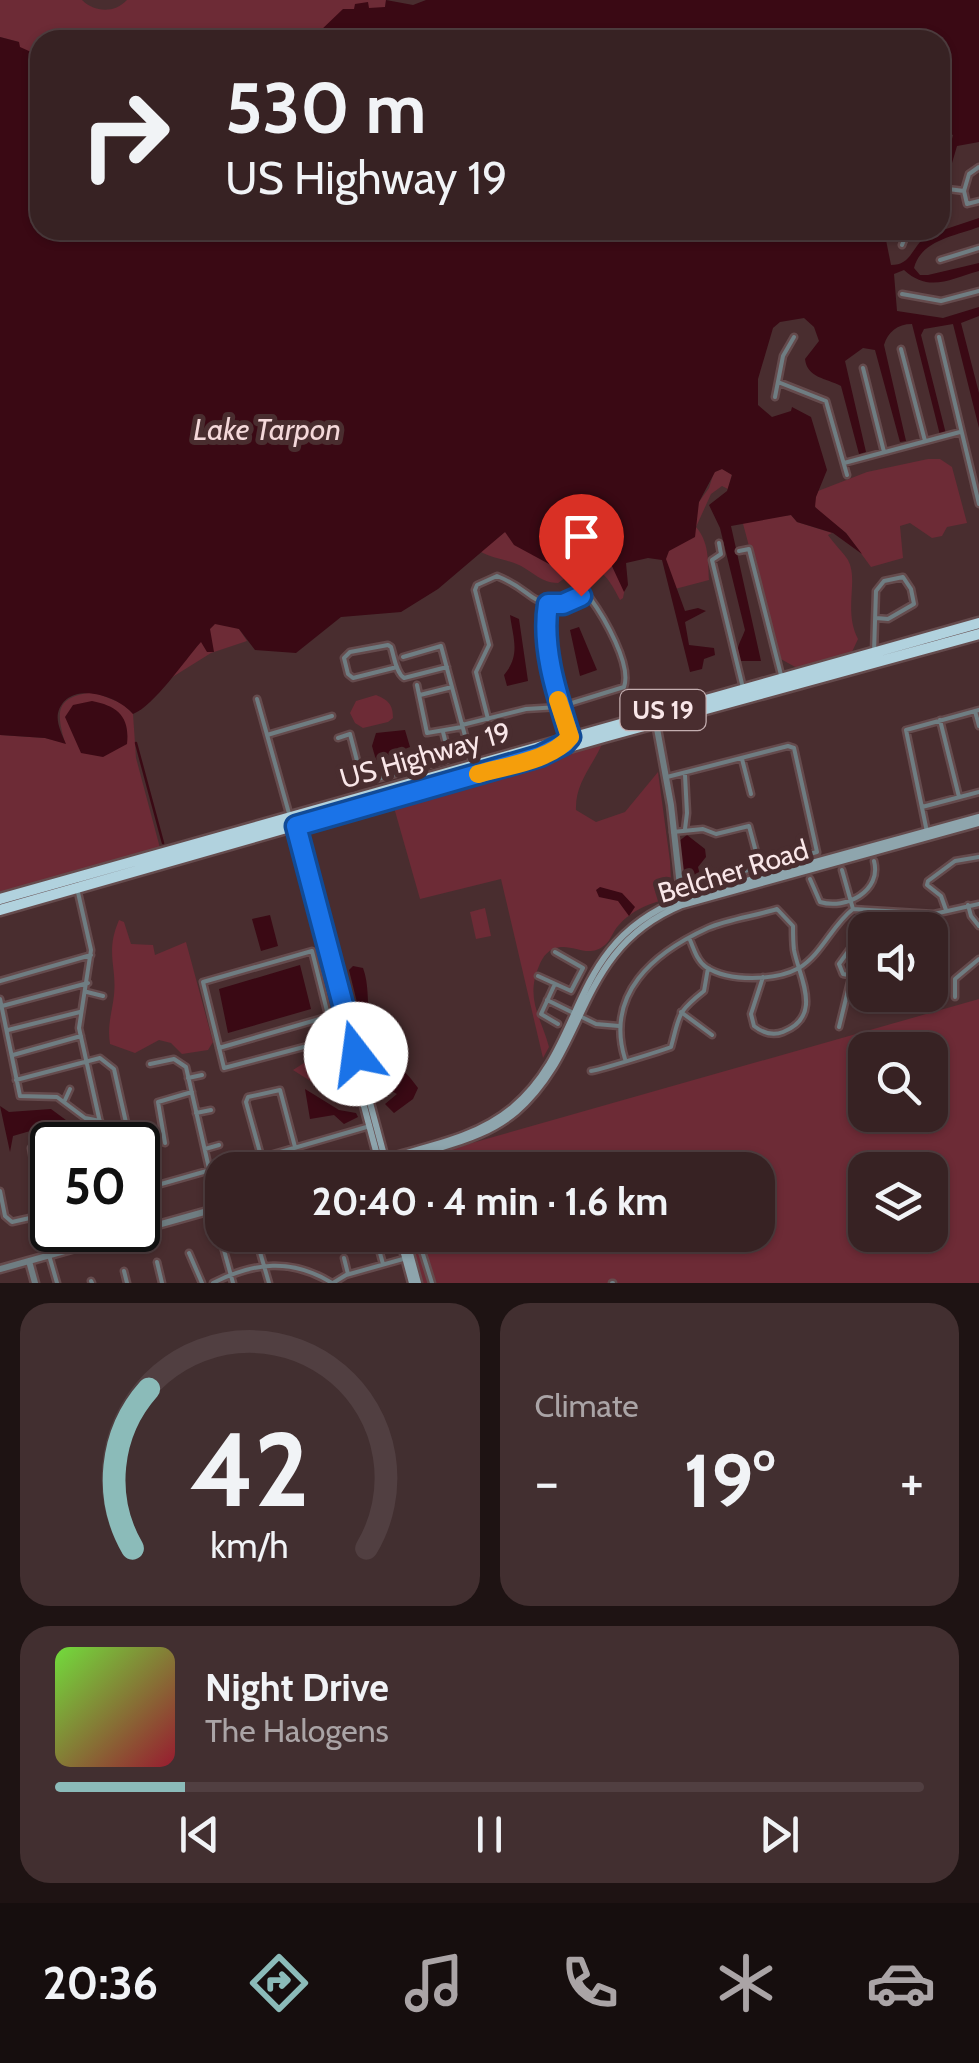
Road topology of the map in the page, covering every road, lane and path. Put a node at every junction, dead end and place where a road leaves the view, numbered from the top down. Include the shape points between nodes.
1 (979, 167) edge
2 (950, 189) edge
3 (964, 191) junction
4 (979, 202) edge
5 (904, 240) edge
6 (902, 246) dead end
7 (979, 248) edge
8 (940, 260) dead end
9 (979, 290) edge
10 (902, 294) dead end
11 (794, 337) dead end
12 (939, 337) dead end
13 (901, 349) dead end
14 (863, 368) dead end
15 (778, 382) junction
16 (775, 397) dead end
17 (960, 432) junction
18 (925, 441) junction
19 (884, 452) junction
20 (844, 462) junction
21 (846, 475) dead end
22 (979, 504) edge
23 (719, 543) dead end
24 (738, 550) dead end
25 (548, 604) junction
26 (876, 618) junction
27 (979, 623) edge
28 (960, 628) junction
29 (979, 634) edge
30 (936, 646) junction
31 (403, 656) dead end
32 (878, 656) junction
33 (397, 667) junction
34 (447, 667) junction
35 (795, 674) junction
36 (782, 677) junction
37 (417, 685) dead end
38 (452, 687) junction
39 (744, 693) junction
40 (420, 696) junction
41 (258, 699) dead end
42 (691, 702) junction
43 (559, 706) junction
44 (977, 711) edge
45 (332, 716) dead end
46 (488, 718) junction
47 (940, 720) junction
48 (656, 723) junction
49 (462, 726) junction
50 (979, 726) edge
51 (607, 731) junction
52 (443, 732) junction
53 (267, 736) junction
54 (338, 738) dead end
55 (569, 740) junction
56 (742, 760) junction
57 (476, 769) junction
58 (685, 775) junction
59 (667, 778) junction
60 (979, 792) edge
61 (751, 794) dead end
62 (959, 797) junction
63 (922, 807) junction
64 (979, 820) edge
65 (292, 823) junction
66 (684, 830) junction
67 (672, 832) junction
68 (927, 832) junction
69 (192, 844) junction
70 (979, 858) edge
71 (874, 861) dead end
72 (154, 866) junction
73 (760, 867) junction
74 (842, 870) dead end
75 (810, 878) dead end
76 (76, 883) junction
77 (690, 886) dead end
78 (850, 898) junction
79 (681, 902) junction
80 (979, 904) edge
81 (0, 905) edge
82 (968, 905) junction
83 (853, 909) junction
84 (946, 911) junction
85 (893, 912) edge
86 (937, 912) edge
87 (979, 926) edge
88 (690, 940) junction
89 (848, 951) edge
90 (555, 952) dead end
91 (91, 955) junction
92 (979, 959) edge
93 (325, 965) junction
94 (800, 967) junction
95 (708, 968) junction
96 (538, 976) dead end
97 (848, 976) edge
98 (763, 977) junction
99 (0, 981) edge
100 (88, 983) junction
101 (555, 984) junction
102 (848, 991) edge
103 (87, 992) junction
104 (103, 996) dead end
105 (955, 997) dead end
106 (0, 999) edge
107 (548, 1000) junction
108 (2, 1006) edge
109 (80, 1012) junction
110 (681, 1012) junction
111 (575, 1014) junction
112 (330, 1016) junction
113 (558, 1024) dead end
114 (618, 1026) junction
115 (840, 1027) dead end
116 (6, 1031) junction
117 (712, 1035) dead end
118 (81, 1036) junction
119 (218, 1048) junction
120 (12, 1055) junction
121 (624, 1059) junction
122 (86, 1060) junction
123 (150, 1064) dead end
124 (590, 1071) dead end
125 (202, 1074) dead end
126 (188, 1078) junction
127 (16, 1080) junction
128 (70, 1089) dead end
129 (192, 1092) junction
130 (64, 1100) junction
131 (211, 1110) dead end
132 (196, 1112) junction
133 (100, 1120) joint
134 (126, 1122) edge
135 (370, 1126) junction
136 (166, 1143) dead end
137 (219, 1146) dead end
138 (295, 1147) junction
139 (204, 1149) junction
140 (379, 1152) edge
141 (380, 1152) edge
142 (428, 1152) edge
143 (205, 1153) edge
144 (205, 1171) edge
145 (160, 1184) edge
146 (0, 1191) edge
147 (2, 1208) edge
148 (205, 1212) edge
149 (30, 1219) edge
150 (49, 1252) edge
151 (224, 1252) edge
152 (259, 1252) edge
153 (380, 1252) edge
154 (406, 1252) edge
155 (423, 1252) edge
156 (189, 1253) dead end
157 (50, 1256) junction
158 (344, 1258) dead end
159 (408, 1258) junction
160 (29, 1261) junction
161 (157, 1262) dead end
162 (383, 1264) junction
163 (263, 1267) junction
164 (0, 1269) edge
165 (124, 1271) dead end
166 (348, 1274) junction
167 (231, 1276) junction
168 (35, 1283) edge
169 (57, 1283) edge
170 (127, 1283) edge
171 (162, 1283) edge
172 (202, 1283) edge
173 (213, 1283) edge
174 (233, 1283) edge
175 (269, 1283) edge
176 (332, 1283) edge
177 (415, 1283) edge
178 (432, 1283) edge

1 - 3 street via 968,174
2 - 3 street
3 - 4 street via 967,204
5 - 6 street
7 - 8 street
9 - 10 street via 941,301
11 - 15 street
12 - 17 street
13 - 18 street
14 - 19 street
15 - 16 street
15 - 20 street via 826,401
17 - 18 street
17 - 22 street
18 - 19 street
19 - 20 street
20 - 21 street
23 - 39 street via 721,554 712,560
24 - 36 street via 748,549
25 - 43 street via 546,636
25 - 43 street via 590,598 614,638 627,682
25 - 46 street via 501,577 477,585 490,645 476,672
26 - 26 street via 879,585 903,577 914,604 888,619
26 - 32 street
27 - 28 highway
28 - 30 highway
28 - 32 highway
29 - 30 highway, US Highway 19 / US 19
30 - 32 highway, US Highway 19 / US 19
31 - 34 street via 441,646
32 - 35 highway, US Highway 19 / US 19
32 - 39 highway, US Highway 19 / US 19 via 830,675
33 - 33 street via 388,645 344,658 352,678
33 - 34 street via 404,678
34 - 38 street
35 - 36 highway, US Highway 19 / US 19
35 - 39 highway
36 - 39 highway, US Highway 19 / US 19
37 - 40 street
38 - 40 street
38 - 49 street
39 - 42 highway, US Highway 19 / US 19
39 - 48 highway, US Highway 19 / US 19
40 - 52 street via 429,734
41 - 53 street
42 - 48 highway
42 - 51 highway, US Highway 19 / US 19
43 - 46 street
43 - 55 street
44 - 47 street
44 - 50 street
45 - 53 street
46 - 49 street
47 - 62 street
47 - 63 street via 906,730
48 - 51 highway, US Highway 19 / US 19
48 - 59 street
49 - 52 street
49 - 57 street
51 - 55 highway, US Highway 19 / US 19
52 - 54 street via 449,758 366,782 350,734
53 - 65 street
55 - 57 highway, US Highway 19 / US 19
55 - 57 highway, US Highway 19 via 540,756
56 - 58 street
56 - 61 street
56 - 73 street via 794,748 817,852
57 - 65 highway, US Highway 19
57 - 65 highway, US Highway 19
58 - 59 street
58 - 66 street
59 - 67 street
60 - 62 street
62 - 63 street
63 - 68 street
64 - 68 main road, Belcher Road
64 - 79 main road, Belcher Road
65 - 69 highway, US Highway 19
65 - 72 highway, US Highway 19
65 - 93 main road
66 - 67 street
66 - 73 street via 716,834 748,826
67 - 79 street
68 - 79 main road, Belcher Road
69 - 72 highway via 190,851
69 - 76 highway, US Highway 19
70 - 84 street via 955,861 928,881
71 - 78 street via 872,888
72 - 76 highway, US Highway 19
73 - 77 street
74 - 78 street
75 - 78 street via 822,903
76 - 81 highway, US Highway 19
76 - 81 highway, US Highway 19 via 46,897
76 - 91 street
78 - 83 street
79 - 111 main road, Belcher Road via 620,946
80 - 82 street
82 - 84 street
82 - 87 street
83 - 85 street
83 - 94 street
84 - 86 street
88 - 94 street via 710,927 777,910 793,926
88 - 95 street
88 - 114 street via 640,976
89 - 97 street via 840,964
90 - 101 street via 584,968 571,991
91 - 99 street
91 - 100 street
92 - 105 street via 955,978
93 - 112 street
93 - 119 street via 310,951 204,982
93 - 135 main road
93 - 141 main road
94 - 98 street
94 - 98 street via 806,1006 798,1024 779,1034 754,1026
95 - 98 street
95 - 110 street via 704,991
96 - 101 street
100 - 103 street
100 - 108 street
101 - 107 street
102 - 115 street
103 - 104 street
103 - 109 street
106 - 108 street
107 - 111 street
107 - 113 street via 542,1014
108 - 116 street
109 - 116 street
109 - 118 street
110 - 117 street
110 - 121 street via 671,1047
111 - 114 street
111 - 142 main road, Belcher Road via 550,1070 516,1111 468,1140
112 - 119 street
112 - 119 street via 334,1039 228,1069
114 - 121 street
116 - 120 street
118 - 120 street
118 - 122 street
120 - 127 street
121 - 124 street
122 - 127 street
122 - 133 street
122 - 134 street via 100,1058 113,1067
123 - 126 street via 174,1059
125 - 126 street
126 - 129 street
127 - 130 street via 19,1095
128 - 130 street
129 - 132 street
129 - 136 street via 161,1099 157,1106
130 - 133 street via 85,1118
131 - 132 street
132 - 139 street
135 - 138 street
135 - 140 main road
137 - 139 street
138 - 138 street via 259,1154 248,1097 282,1093
139 - 143 street
144 - 145 street
146 - 147 street
147 - 149 street via 8,1220
148 - 157 street
150 - 157 street
151 - 167 street
152 - 163 street
153 - 162 street
154 - 159 main road
155 - 178 street
156 - 172 street
157 - 160 street
157 - 169 street
158 - 166 street
159 - 162 street
159 - 177 main road
160 - 164 street
160 - 168 street
161 - 171 street
162 - 166 street
163 - 167 street
163 - 175 street
163 - 176 street via 291,1266
165 - 170 street
166 - 176 street
167 - 173 street
167 - 174 street

